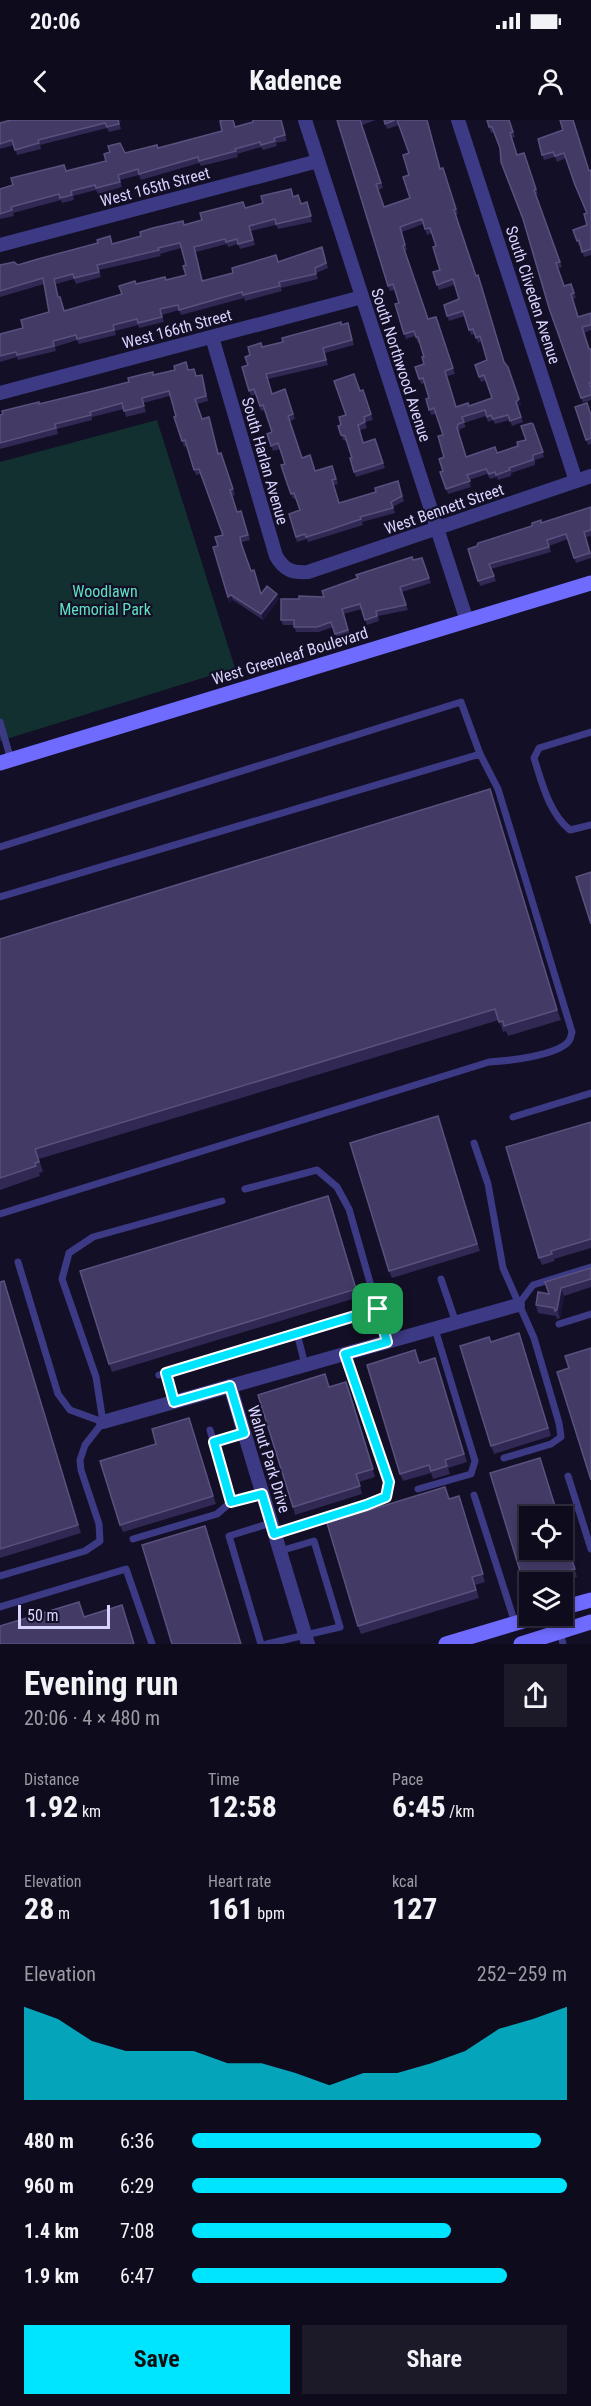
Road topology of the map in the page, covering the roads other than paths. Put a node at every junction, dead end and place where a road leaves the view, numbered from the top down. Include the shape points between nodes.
1 (305, 120) edge
2 (458, 120) edge
3 (318, 161) junction
4 (0, 244) edge
5 (362, 297) junction
6 (212, 337) junction
7 (0, 393) edge
8 (591, 476) edge
9 (576, 481) junction
10 (437, 529) junction
11 (308, 572) joint
12 (591, 583) edge
13 (466, 621) junction
14 (0, 722) edge
15 (591, 732) edge
16 (480, 754) junction
17 (6, 762) edge
18 (591, 825) edge
19 (0, 847) edge
20 (0, 897) edge
21 (591, 1093) edge
22 (513, 1117) dead end
23 (474, 1143) dead end
24 (245, 1189) dead end
25 (222, 1201) dead end
26 (0, 1214) edge
27 (18, 1262) dead end
28 (591, 1267) edge
29 (441, 1279) dead end
30 (518, 1305) junction
31 (378, 1309) junction
32 (591, 1314) edge
33 (456, 1323) junction
34 (559, 1324) dead end
35 (435, 1329) junction
36 (297, 1333) junction
37 (387, 1342) junction
38 (345, 1354) junction
39 (305, 1365) junction
40 (230, 1386) junction
41 (174, 1402) junction
42 (103, 1422) junction
43 (210, 1430) dead end
44 (244, 1433) junction
45 (214, 1442) junction
46 (504, 1458) dead end
47 (568, 1476) dead end
48 (418, 1489) dead end
49 (262, 1494) junction
50 (474, 1495) dead end
51 (231, 1502) junction
52 (273, 1529) junction
53 (133, 1539) dead end
54 (591, 1549) edge
55 (280, 1551) junction
56 (0, 1576) edge
57 (591, 1600) edge
58 (573, 1605) edge
59 (0, 1607) edge
60 (519, 1622) edge
61 (591, 1622) edge
62 (515, 1623) junction
63 (561, 1638) edge
64 (306, 1639) edge
65 (152, 1644) edge
66 (261, 1644) edge
67 (267, 1644) edge
68 (446, 1644) edge
69 (520, 1644) edge

1 - 3 street, South Northwood Avenue
2 - 9 street, South Cliveden Avenue
3 - 4 street, West 165th Street
3 - 5 street, South Northwood Avenue
5 - 6 street, West 166th Street
5 - 10 street, South Northwood Avenue
6 - 7 street, West 166th Street
6 - 11 street, South Harlan Avenue via 276,556 283,568
8 - 9 street, West Bennett Street
9 - 10 street, West Bennett Street
10 - 11 street, West Bennett Street
10 - 13 street, South Northwood Avenue
12 - 13 street, West Greenleaf Boulevard
13 - 17 street, West Greenleaf Boulevard
14 - 17 lane
15 - 18 lane via 539,748 534,758 546,796 562,824 570,830
16 - 19 lane via 461,702
16 - 20 lane
16 - 26 lane via 498,789 572,1032 569,1041 558,1049 512,1061 489,1062
21 - 22 lane
23 - 30 lane via 488,1184 503,1268
24 - 31 lane via 317,1170 337,1187 349,1209
25 - 42 lane via 93,1238 69,1252 62,1279 96,1377
27 - 42 lane via 58,1394 70,1410
28 - 30 lane via 534,1285
29 - 33 lane
30 - 33 street
30 - 46 lane via 534,1338 561,1437 551,1444
31 - 36 lane
31 - 37 lane
32 - 34 lane
33 - 35 street
35 - 37 street
35 - 48 lane via 475,1461 471,1474
36 - 39 lane
36 - 41 lane via 163,1374
37 - 38 street
38 - 39 street
38 - 52 lane via 389,1482 386,1497
39 - 40 street
40 - 41 street
40 - 44 street, Walnut Park Drive
41 - 42 street
42 - 56 lane via 85,1445 80,1460 99,1524 100,1541 85,1551
43 - 45 lane
44 - 45 lane
44 - 49 street, Walnut Park Drive
45 - 51 lane
47 - 54 lane
49 - 51 lane
49 - 52 street, Walnut Park Drive
50 - 62 lane
51 - 53 lane via 216,1515
52 - 55 street, Walnut Park Drive
52 - 66 lane via 229,1536
55 - 64 street, Walnut Park Drive
55 - 64 lane via 314,1541 333,1600 340,1627
57 - 58 street
59 - 65 lane via 126,1569
60 - 62 street
61 - 63 street
62 - 68 street
63 - 69 street
64 - 67 lane

